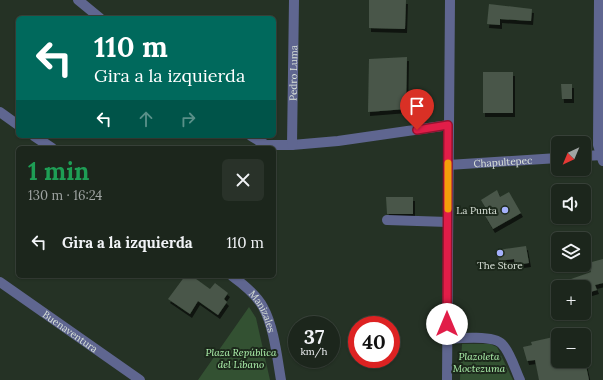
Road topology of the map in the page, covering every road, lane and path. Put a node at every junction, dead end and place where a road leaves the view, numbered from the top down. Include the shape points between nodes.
1 (78, 0) edge
2 (285, 0) edge
3 (450, 0) edge
4 (599, 0) edge
5 (294, 4) edge
6 (98, 16) edge
7 (0, 112) edge
8 (16, 123) edge
9 (448, 125) junction
10 (37, 138) edge
11 (254, 138) edge
12 (292, 145) junction
13 (49, 146) edge
14 (591, 156) edge
15 (602, 157) edge
16 (551, 158) edge
17 (448, 164) junction
18 (387, 220) dead end
19 (448, 222) junction
20 (234, 278) edge
21 (0, 282) edge
22 (447, 339) junction
23 (140, 380) edge
24 (282, 380) edge
25 (447, 380) edge
26 (520, 380) edge

1 - 6 street
2 - 5 street
3 - 9 street
4 - 15 street via 598,145
5 - 12 street, Pedro Luma
7 - 8 street
9 - 12 street
9 - 17 street
10 - 13 street
11 - 12 street via 266,145
14 - 15 street
16 - 17 street, Chapultepec
17 - 19 street
18 - 19 street
19 - 22 street
20 - 24 street, Manizales via 263,306 270,325
21 - 23 street, Buenaventura
22 - 25 street
22 - 26 street via 499,341

